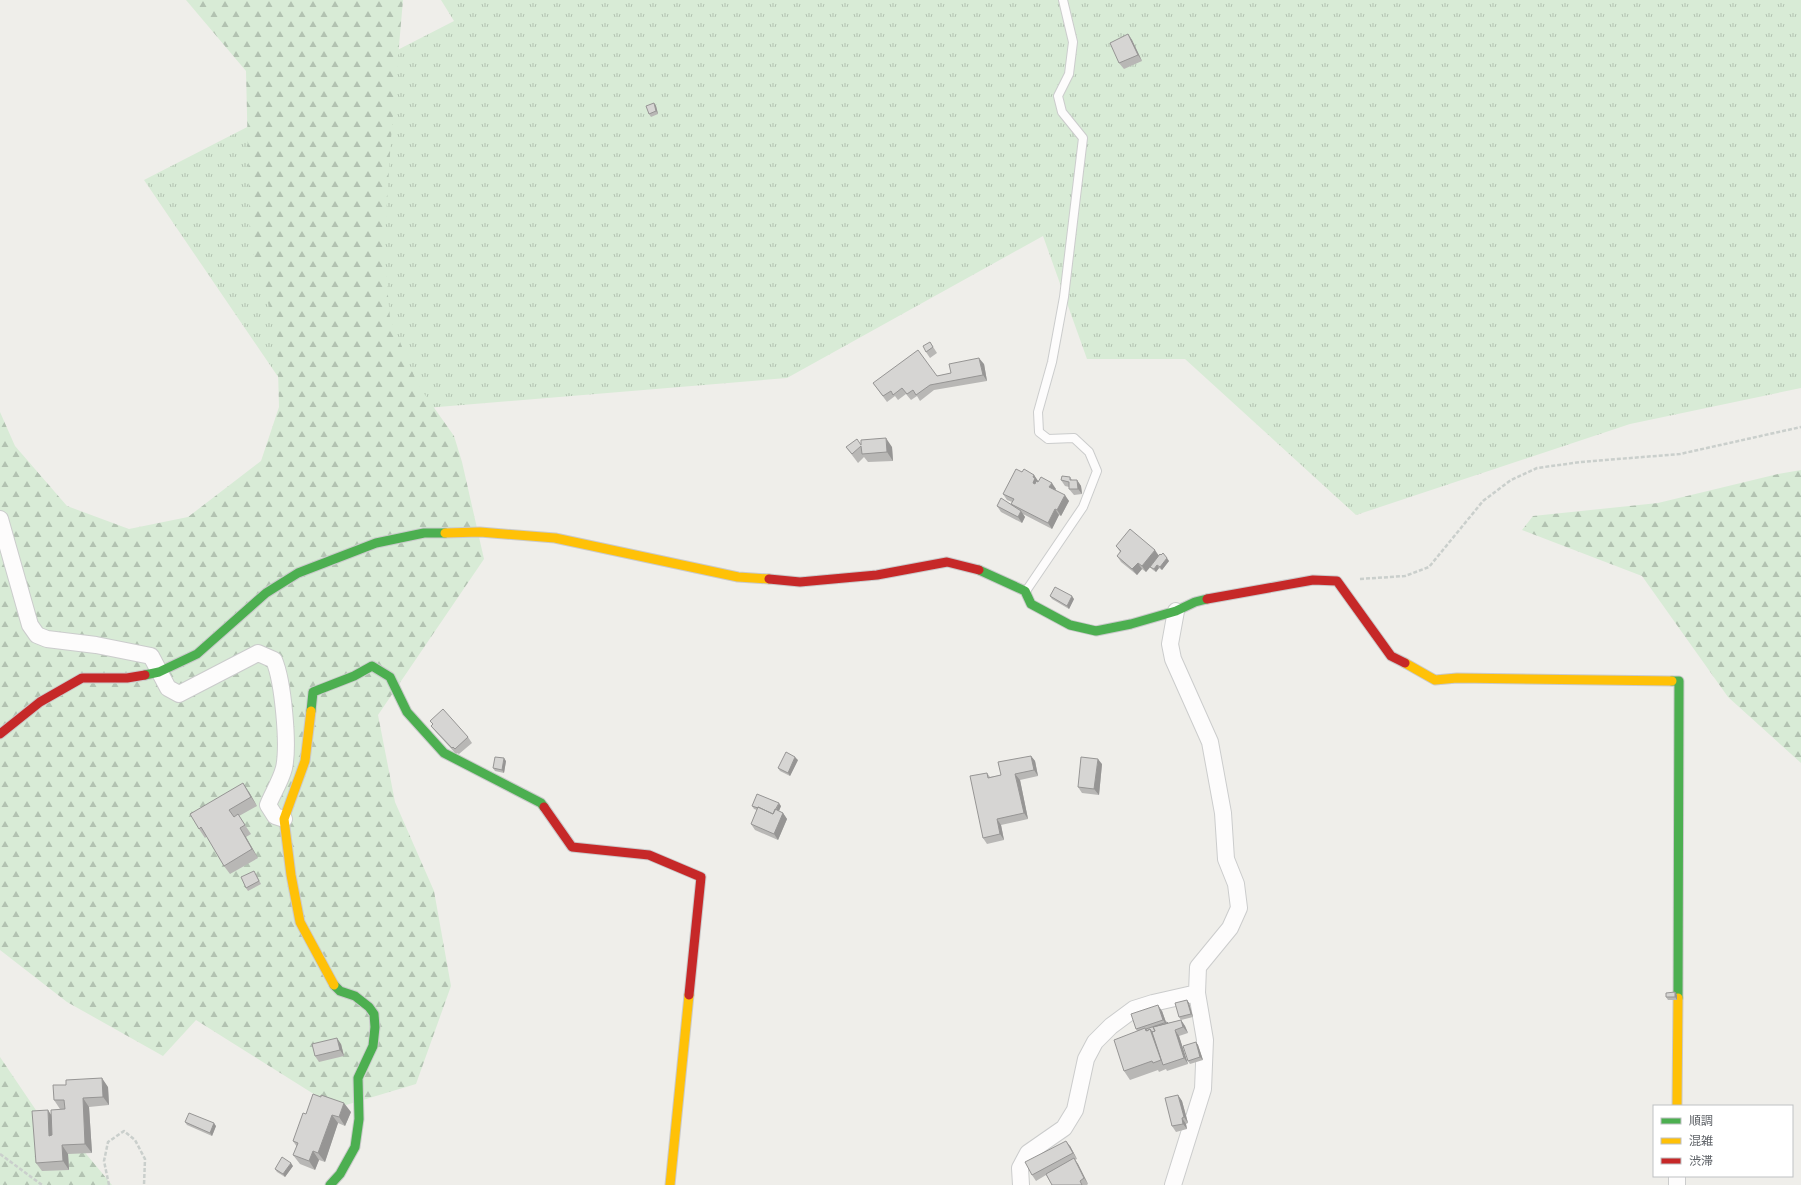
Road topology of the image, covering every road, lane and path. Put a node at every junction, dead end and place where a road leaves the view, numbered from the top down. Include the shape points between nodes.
1 (1063, 0) edge
2 (1801, 427) edge
3 (0, 519) edge
4 (1337, 581) junction
5 (1025, 591) junction
6 (1176, 611) junction
7 (159, 672) junction
8 (0, 734) edge
9 (284, 819) junction
10 (1197, 993) junction
11 (1677, 1105) edge
12 (0, 1154) edge
13 (42, 1185) edge
14 (109, 1185) edge
15 (144, 1185) edge
16 (330, 1185) edge
17 (670, 1185) edge
18 (1021, 1185) edge
19 (1173, 1185) edge

1 - 5 lane via 1074,42 1069,74 1058,96 1062,112 1083,138 1064,297 1052,362 1038,412 1038,432 1048,439 1074,438 1089,452 1097,471 1083,507
2 - 4 path via 1680,454 1537,468 1511,480 1482,501 1429,567 1405,576
3 - 7 street via 30,625 37,635 47,639 151,656
4 - 6 street via 1313,580 1216,596
4 - 11 street via 1391,656 1435,680 1456,678 1679,681
5 - 6 street via 1031,604 1037,608 1070,625 1096,631
5 - 7 street via 985,572 947,562 876,575 800,582 738,577 555,538 480,532 424,533 376,543 298,573 266,593 197,654
6 - 10 street via 1170,644 1173,659 1210,742 1223,813 1226,859 1236,884 1239,908 1230,928 1198,967
7 - 8 street via 127,678 82,678 40,702
7 - 9 street via 168,688 179,694 258,653 274,660 279,671 286,739 284,768 268,805 275,816
9 - 16 street via 300,922 332,983 340,991 355,996 374,1014 373,1046 358,1078 359,1119 355,1147 340,1174
9 - 17 street via 305,761 313,692 372,666 390,677 407,712 444,753 541,803 572,847 649,855 701,877
10 - 18 street via 1134,1009 1095,1042 1086,1059 1075,1110 1064,1128 1028,1153 1020,1168
10 - 19 street via 1205,1040 1203,1089
12 - 13 path
14 - 15 path via 104,1160 108,1142 124,1131 135,1140 145,1159

